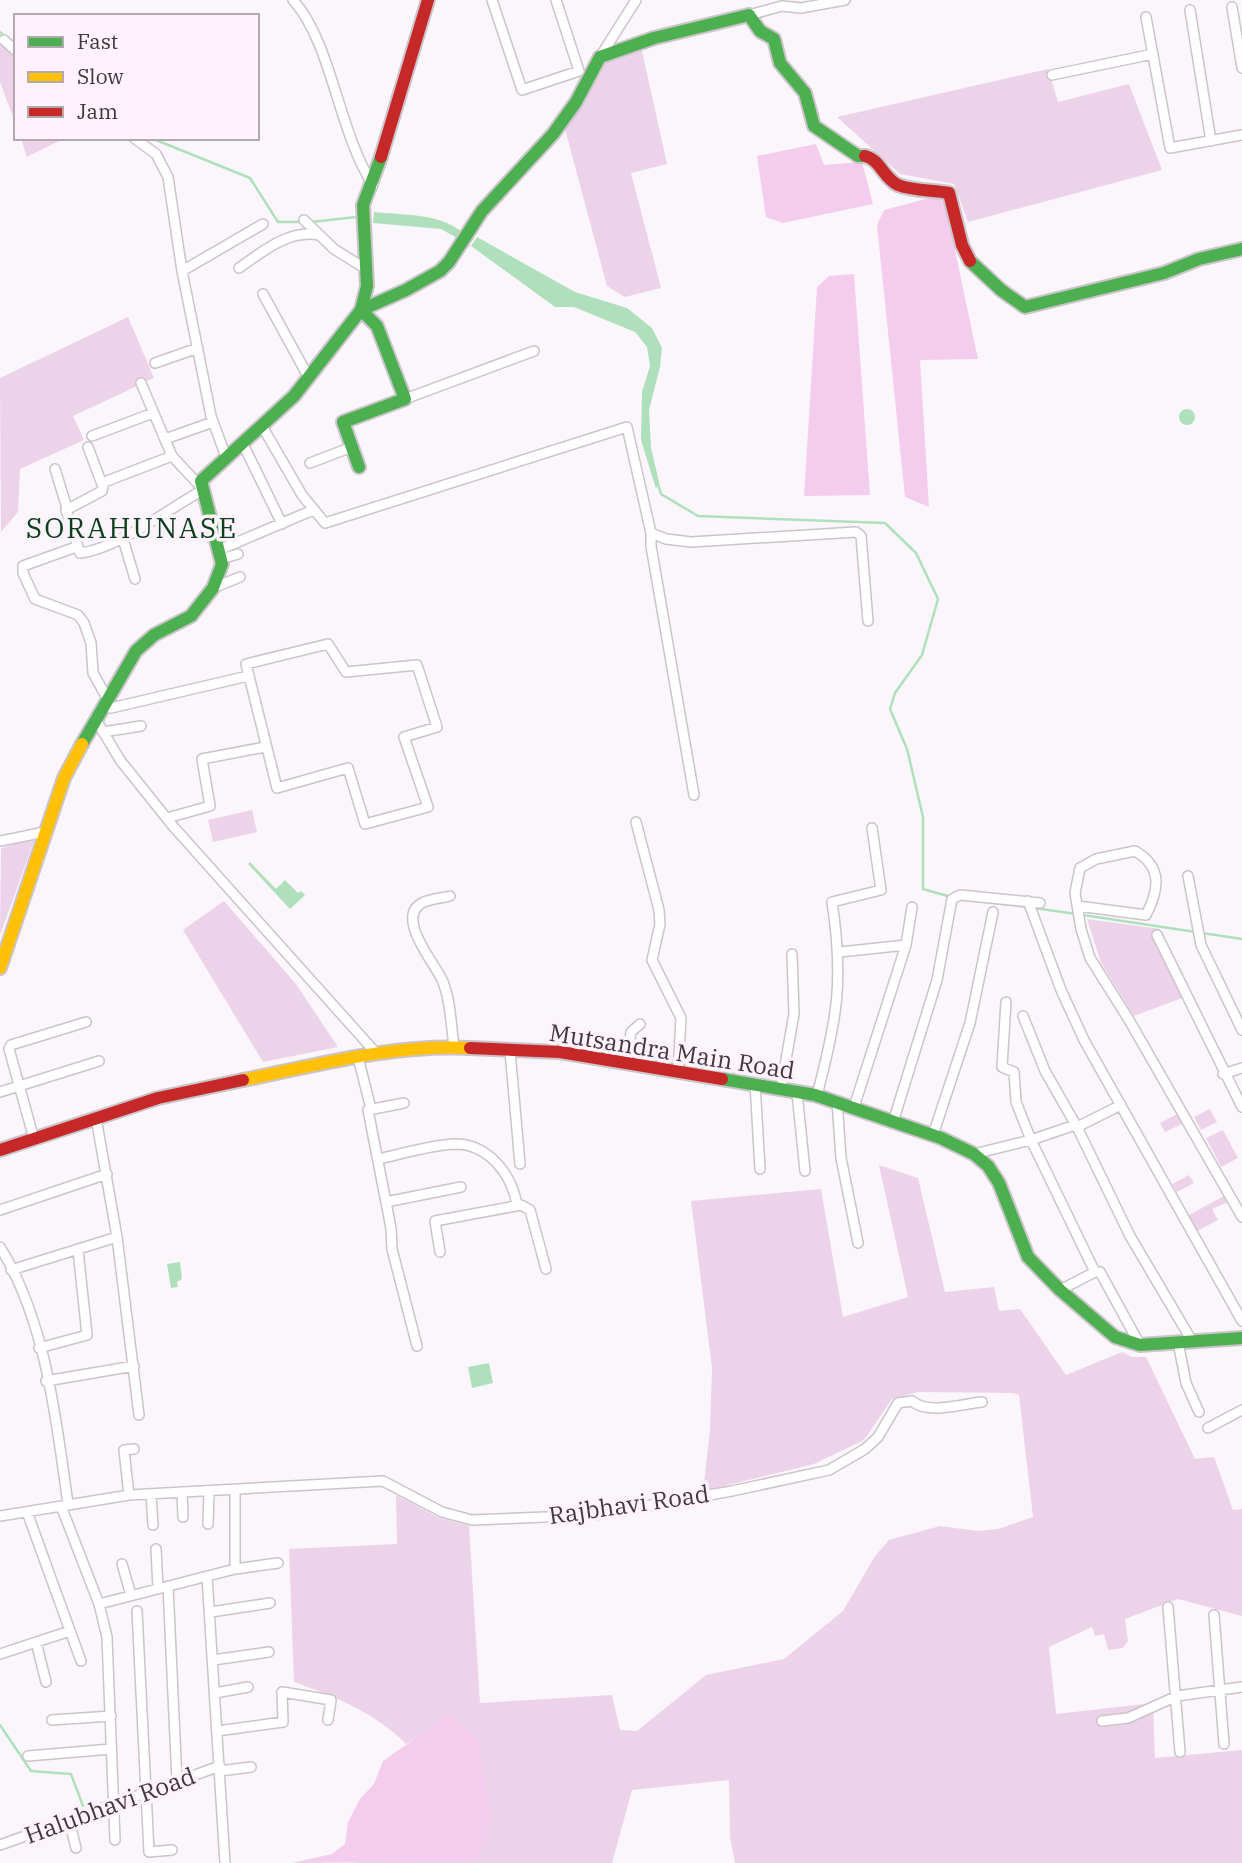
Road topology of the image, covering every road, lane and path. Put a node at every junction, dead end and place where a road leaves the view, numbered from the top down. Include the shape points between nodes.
1 (293, 0) edge
2 (428, 0) edge
3 (492, 0) edge
4 (556, 0) edge
5 (636, 0) edge
6 (845, 0) edge
7 (774, 4) edge
8 (1233, 7) dead end
9 (1190, 10) dead end
10 (749, 15) junction
11 (1146, 17) dead end
12 (4, 40) dead end
13 (14, 49) edge
14 (1153, 54) junction
15 (600, 57) junction
16 (1242, 68) edge
17 (1052, 75) dead end
18 (1242, 135) edge
19 (137, 140) edge
20 (1211, 141) junction
21 (373, 185) junction
22 (307, 223) dead end
23 (263, 224) dead end
24 (319, 235) junction
25 (1242, 249) edge
26 (239, 268) dead end
27 (366, 270) junction
28 (181, 271) junction
29 (263, 294) dead end
30 (361, 310) junction
31 (198, 348) junction
32 (534, 351) dead end
33 (155, 363) dead end
34 (309, 378) junction
35 (141, 383) dead end
36 (405, 399) junction
37 (153, 413) junction
38 (213, 422) junction
39 (262, 426) junction
40 (92, 436) dead end
41 (164, 439) junction
42 (243, 444) junction
43 (88, 447) dead end
44 (352, 447) junction
45 (172, 456) junction
46 (226, 457) junction
47 (310, 463) dead end
48 (359, 467) dead end
49 (55, 469) dead end
50 (107, 481) dead end
51 (201, 489) junction
52 (67, 508) junction
53 (313, 510) junction
54 (282, 524) junction
55 (651, 533) junction
56 (123, 539) junction
57 (76, 547) junction
58 (220, 554) junction
59 (238, 554) dead end
60 (240, 578) dead end
61 (135, 579) dead end
62 (213, 588) junction
63 (868, 621) dead end
64 (248, 676) junction
65 (102, 707) junction
66 (141, 726) dead end
67 (103, 732) junction
68 (265, 747) junction
69 (694, 795) dead end
70 (167, 818) junction
71 (636, 822) dead end
72 (872, 828) dead end
73 (45, 832) junction
74 (0, 841) edge
75 (1188, 876) dead end
76 (450, 896) dead end
77 (1028, 901) junction
78 (1040, 903) dead end
79 (1078, 906) junction
80 (912, 907) dead end
81 (993, 912) dead end
82 (1157, 935) dead end
83 (906, 945) junction
84 (840, 953) junction
85 (792, 954) dead end
86 (0, 968) edge
87 (1006, 1002) dead end
88 (1023, 1016) dead end
89 (86, 1022) dead end
90 (640, 1024) dead end
91 (1242, 1030) edge
92 (454, 1046) junction
93 (510, 1051) junction
94 (376, 1053) junction
95 (358, 1057) junction
96 (99, 1061) dead end
97 (627, 1063) junction
98 (1242, 1068) edge
99 (678, 1072) junction
100 (1223, 1074) junction
101 (755, 1083) junction
102 (19, 1086) junction
103 (781, 1088) junction
104 (0, 1092) edge
105 (797, 1093) junction
106 (817, 1095) junction
107 (838, 1101) junction
108 (404, 1104) dead end
109 (1121, 1105) junction
110 (854, 1107) junction
111 (1242, 1107) edge
112 (371, 1109) junction
113 (96, 1118) junction
114 (894, 1119) junction
115 (1076, 1126) junction
116 (933, 1135) junction
117 (34, 1139) junction
118 (1031, 1140) junction
119 (0, 1150) edge
120 (974, 1154) junction
121 (378, 1158) junction
122 (520, 1164) dead end
123 (760, 1169) dead end
124 (805, 1171) dead end
125 (107, 1174) junction
126 (461, 1187) dead end
127 (386, 1202) junction
128 (517, 1205) junction
129 (0, 1210) edge
130 (1242, 1217) edge
131 (117, 1237) junction
132 (858, 1243) dead end
133 (0, 1247) edge
134 (78, 1250) junction
135 (440, 1252) dead end
136 (546, 1269) dead end
137 (11, 1270) junction
138 (1095, 1272) junction
139 (1059, 1290) junction
140 (1242, 1321) edge
141 (1241, 1340) edge
142 (1185, 1342) junction
143 (1140, 1345) junction
144 (417, 1346) dead end
145 (39, 1348) junction
146 (134, 1366) junction
147 (46, 1381) junction
148 (982, 1402) dead end
149 (1242, 1410) edge
150 (1199, 1412) dead end
151 (139, 1415) dead end
152 (1208, 1428) dead end
153 (135, 1450) dead end
154 (235, 1491) junction
155 (182, 1492) junction
156 (209, 1492) junction
157 (129, 1495) junction
158 (151, 1495) junction
159 (65, 1505) junction
160 (27, 1512) junction
161 (0, 1516) edge
162 (183, 1517) dead end
163 (208, 1524) dead end
164 (153, 1525) dead end
165 (156, 1549) dead end
166 (278, 1563) dead end
167 (122, 1564) dead end
168 (235, 1569) junction
169 (207, 1576) junction
170 (168, 1586) junction
171 (158, 1588) junction
172 (131, 1594) junction
173 (270, 1603) dead end
174 (99, 1604) junction
175 (1168, 1607) dead end
176 (137, 1611) dead end
177 (211, 1612) junction
178 (1214, 1615) dead end
179 (70, 1631) junction
180 (36, 1642) junction
181 (269, 1652) dead end
182 (0, 1654) edge
183 (213, 1660) junction
184 (81, 1661) dead end
185 (47, 1682) dead end
186 (248, 1687) dead end
187 (1242, 1688) edge
188 (1220, 1689) junction
189 (215, 1693) junction
190 (1177, 1696) junction
191 (111, 1716) junction
192 (52, 1720) dead end
193 (328, 1720) dead end
194 (1102, 1721) dead end
195 (217, 1731) junction
196 (1224, 1744) dead end
197 (111, 1749) junction
198 (1180, 1752) dead end
199 (28, 1756) dead end
200 (251, 1767) dead end
201 (220, 1769) junction
202 (177, 1781) junction
203 (146, 1793) junction
204 (114, 1803) junction
205 (69, 1820) junction
206 (115, 1840) dead end
207 (0, 1845) edge
208 (76, 1848) dead end
209 (172, 1850) dead end
210 (225, 1863) edge

1 - 21 street via 316,40 354,152
2 - 21 street
3 - 4 street via 522,90 579,71
5 - 15 street
6 - 7 street via 801,8
7 - 10 street
8 - 16 street
9 - 20 street
10 - 15 street via 654,38
10 - 25 street via 760,31 774,39 780,63 805,93 814,126 858,156 868,156 899,185 949,193 971,263 1015,303 1026,307
11 - 14 street
12 - 13 street
14 - 17 street
14 - 20 street via 1170,148
15 - 30 street via 553,134 482,211 449,262 406,290
18 - 20 street
19 - 28 street via 163,165
21 - 27 street via 363,205
22 - 24 street
23 - 28 street
24 - 26 street via 284,239
24 - 27 street
27 - 30 street
28 - 31 street
29 - 34 street
30 - 34 street
30 - 36 street via 377,326
31 - 33 street
31 - 38 street
32 - 36 street
34 - 39 street
35 - 37 street
36 - 44 street via 343,422
37 - 40 street
37 - 41 street
38 - 41 street
38 - 46 street
39 - 42 street
39 - 53 street
41 - 45 street
42 - 46 street
42 - 54 street
43 - 52 street via 103,489
44 - 47 street
44 - 48 street
45 - 50 street
45 - 51 street
46 - 51 street via 211,470
49 - 52 street
51 - 56 street
51 - 58 street
52 - 57 street
53 - 54 street
53 - 55 street via 325,523 627,427
54 - 58 street
55 - 63 street via 691,542 856,532 861,536
55 - 69 street
56 - 57 street via 83,553
56 - 61 street
57 - 65 street via 23,566 23,573 35,599 78,615 84,623
58 - 59 street
58 - 62 street
60 - 62 street
62 - 65 street via 191,616 144,643
64 - 65 street
64 - 68 street
64 - 68 street via 246,664 327,645 346,672 417,665 437,727 404,737 428,807 365,824 348,768 277,788
65 - 67 street
65 - 73 street via 64,778
66 - 67 street
67 - 70 street
68 - 70 street via 202,759 210,806
70 - 94 street
71 - 99 street via 659,910 652,960 681,1018
72 - 84 street via 881,890 832,902
73 - 74 street
73 - 86 street
75 - 91 street via 1201,945
76 - 92 street via 422,903 415,924 420,946 444,983
77 - 78 street
77 - 109 street via 1067,1002
77 - 114 street via 952,898 937,980
79 - 79 street via 1075,893 1080,868 1096,859 1135,851 1157,873 1157,892 1146,915
79 - 130 street via 1090,958
80 - 83 street
81 - 116 street via 970,1023
82 - 100 street
83 - 84 street
83 - 110 street
84 - 106 street via 836,1020
85 - 103 street via 794,1014
87 - 118 street via 1001,1063 1014,1072 1016,1101
88 - 115 street via 1045,1071
89 - 102 street via 11,1045 9,1054
90 - 97 street via 631,1032
92 - 93 street, Mutsandra Main Road
92 - 94 street, Mutsandra Main Road
93 - 97 street, Mutsandra Main Road via 560,1052
93 - 122 street
94 - 95 street, Mutsandra Main Road
95 - 112 street
95 - 113 street, Mutsandra Main Road via 158,1098
96 - 102 street
97 - 99 street, Mutsandra Main Road
98 - 100 street
99 - 101 street, Mutsandra Main Road
100 - 111 street
101 - 103 street, Mutsandra Main Road
101 - 123 street
102 - 104 street
102 - 117 street
103 - 105 street, Mutsandra Main Road
105 - 106 street, Mutsandra Main Road
105 - 124 street
106 - 107 street, Mutsandra Main Road
107 - 110 street, Mutsandra Main Road
107 - 132 street via 841,1158
108 - 112 street
109 - 115 street
109 - 140 street
110 - 114 street, Mutsandra Main Road
112 - 121 street
113 - 117 street, Mutsandra Main Road
113 - 125 street
114 - 116 street, Mutsandra Main Road
115 - 118 street
115 - 142 street
116 - 120 street, Mutsandra Main Road
117 - 119 street, Mutsandra Main Road
118 - 120 street
118 - 138 street
120 - 139 street, Mutsandra Main Road via 999,1184 1028,1257
121 - 127 street
121 - 128 street via 455,1144 468,1147 506,1171
125 - 129 street
125 - 131 street
126 - 127 street
127 - 144 street via 392,1248
128 - 135 street via 435,1221
128 - 136 street via 530,1210
131 - 134 street
131 - 146 street
133 - 137 street
134 - 137 street
134 - 145 street via 87,1335
137 - 145 street
138 - 139 street
138 - 143 street via 1100,1272
139 - 143 street, Mutsandra Main Road via 1115,1337
141 - 142 street, Mutsandra Main Road
142 - 143 street, Mutsandra Main Road
142 - 150 street via 1186,1383
145 - 147 street
146 - 147 street
146 - 151 street
147 - 159 street
148 - 154 street, Rajbhavi Road via 936,1407 912,1401 898,1404 865,1450 829,1470 594,1515 455,1518 383,1481
149 - 152 street
153 - 157 street via 124,1450
154 - 156 street, Rajbhavi Road
154 - 168 street
155 - 156 street, Rajbhavi Road
155 - 158 street, Rajbhavi Road
155 - 162 street
156 - 163 street
157 - 158 street, Rajbhavi Road
157 - 159 street, Rajbhavi Road
158 - 164 street
159 - 160 street, Rajbhavi Road
159 - 174 street
160 - 161 street, Rajbhavi Road
160 - 179 street
165 - 171 street
166 - 168 street
167 - 172 street
168 - 169 street
169 - 170 street
169 - 177 street
170 - 171 street
170 - 202 street
171 - 172 street
172 - 174 street
173 - 177 street
174 - 191 street via 107,1637
175 - 190 street
176 - 203 street
177 - 183 street
178 - 188 street
179 - 180 street
179 - 184 street
180 - 182 street
180 - 185 street
181 - 183 street
183 - 189 street
186 - 189 street
187 - 188 street
188 - 190 street
188 - 196 street
189 - 195 street
190 - 194 street via 1128,1718
190 - 198 street
191 - 192 street
191 - 197 street
193 - 195 street via 331,1700 282,1692 283,1722
195 - 201 street
197 - 199 street
197 - 204 street
200 - 201 street, Halubhavi Road
201 - 202 street, Halubhavi Road
201 - 210 street
202 - 203 street, Halubhavi Road
203 - 204 street, Halubhavi Road
203 - 209 street via 149,1852
204 - 205 street, Halubhavi Road
204 - 206 street
205 - 207 street, Halubhavi Road
205 - 208 street

